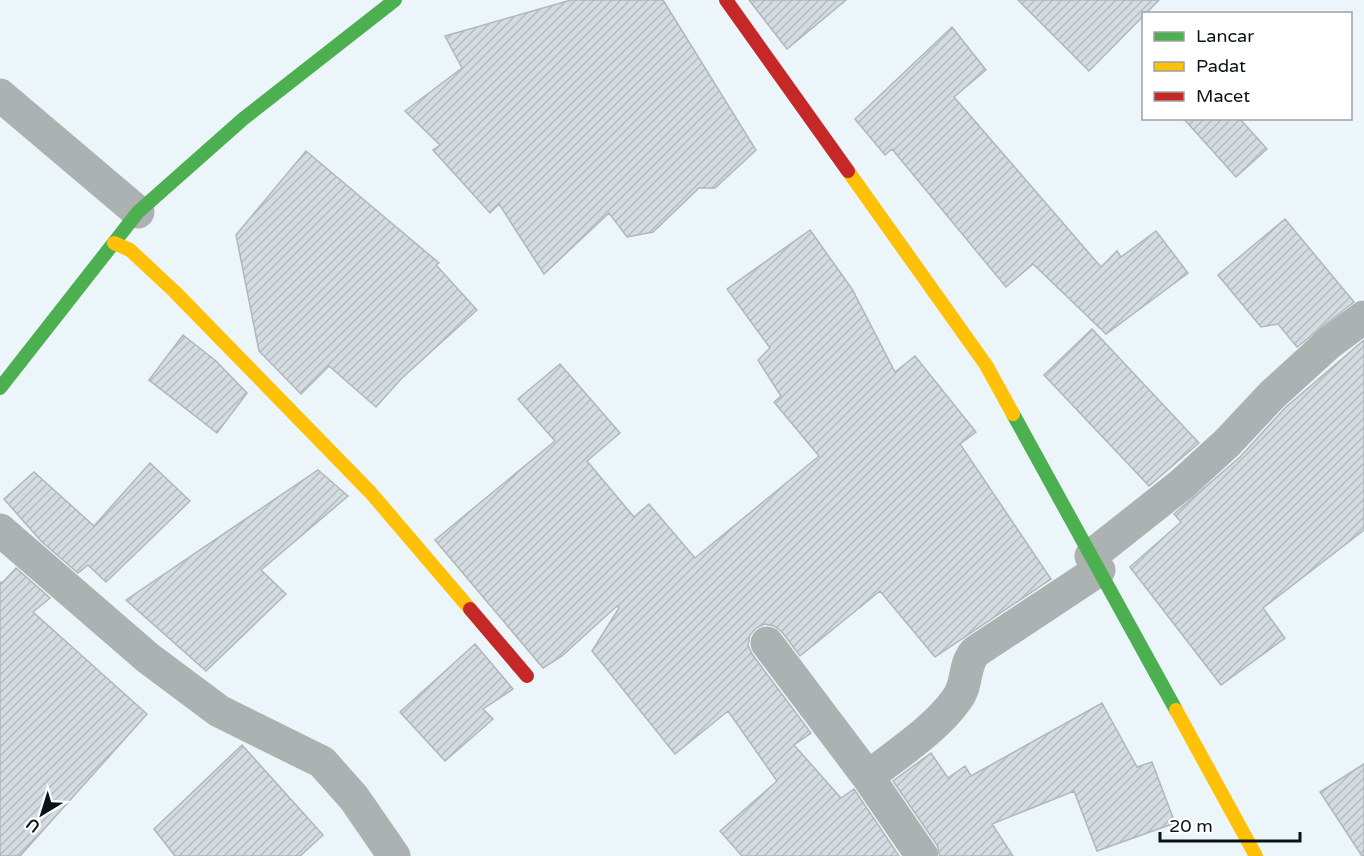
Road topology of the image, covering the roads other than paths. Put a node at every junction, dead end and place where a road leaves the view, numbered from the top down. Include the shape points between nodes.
1 (395, 0) edge
2 (726, 0) edge
3 (0, 94) edge
4 (138, 212) junction
5 (114, 243) junction
6 (1364, 317) edge
7 (0, 388) edge
8 (0, 530) edge
9 (1095, 563) junction
10 (767, 642) dead end
11 (527, 676) dead end
12 (868, 777) junction
13 (394, 856) edge
14 (922, 856) edge
15 (1256, 856) edge

1 - 4 street via 243,119
2 - 9 street via 986,365
3 - 4 street
4 - 5 street
5 - 7 street
5 - 11 street via 130,250 175,292 371,493
6 - 9 street via 1272,395 1227,443
8 - 13 street via 148,658 219,711 322,762 354,798
9 - 12 street via 975,652 969,658 961,693 954,703
9 - 15 street
10 - 12 street
12 - 14 street

